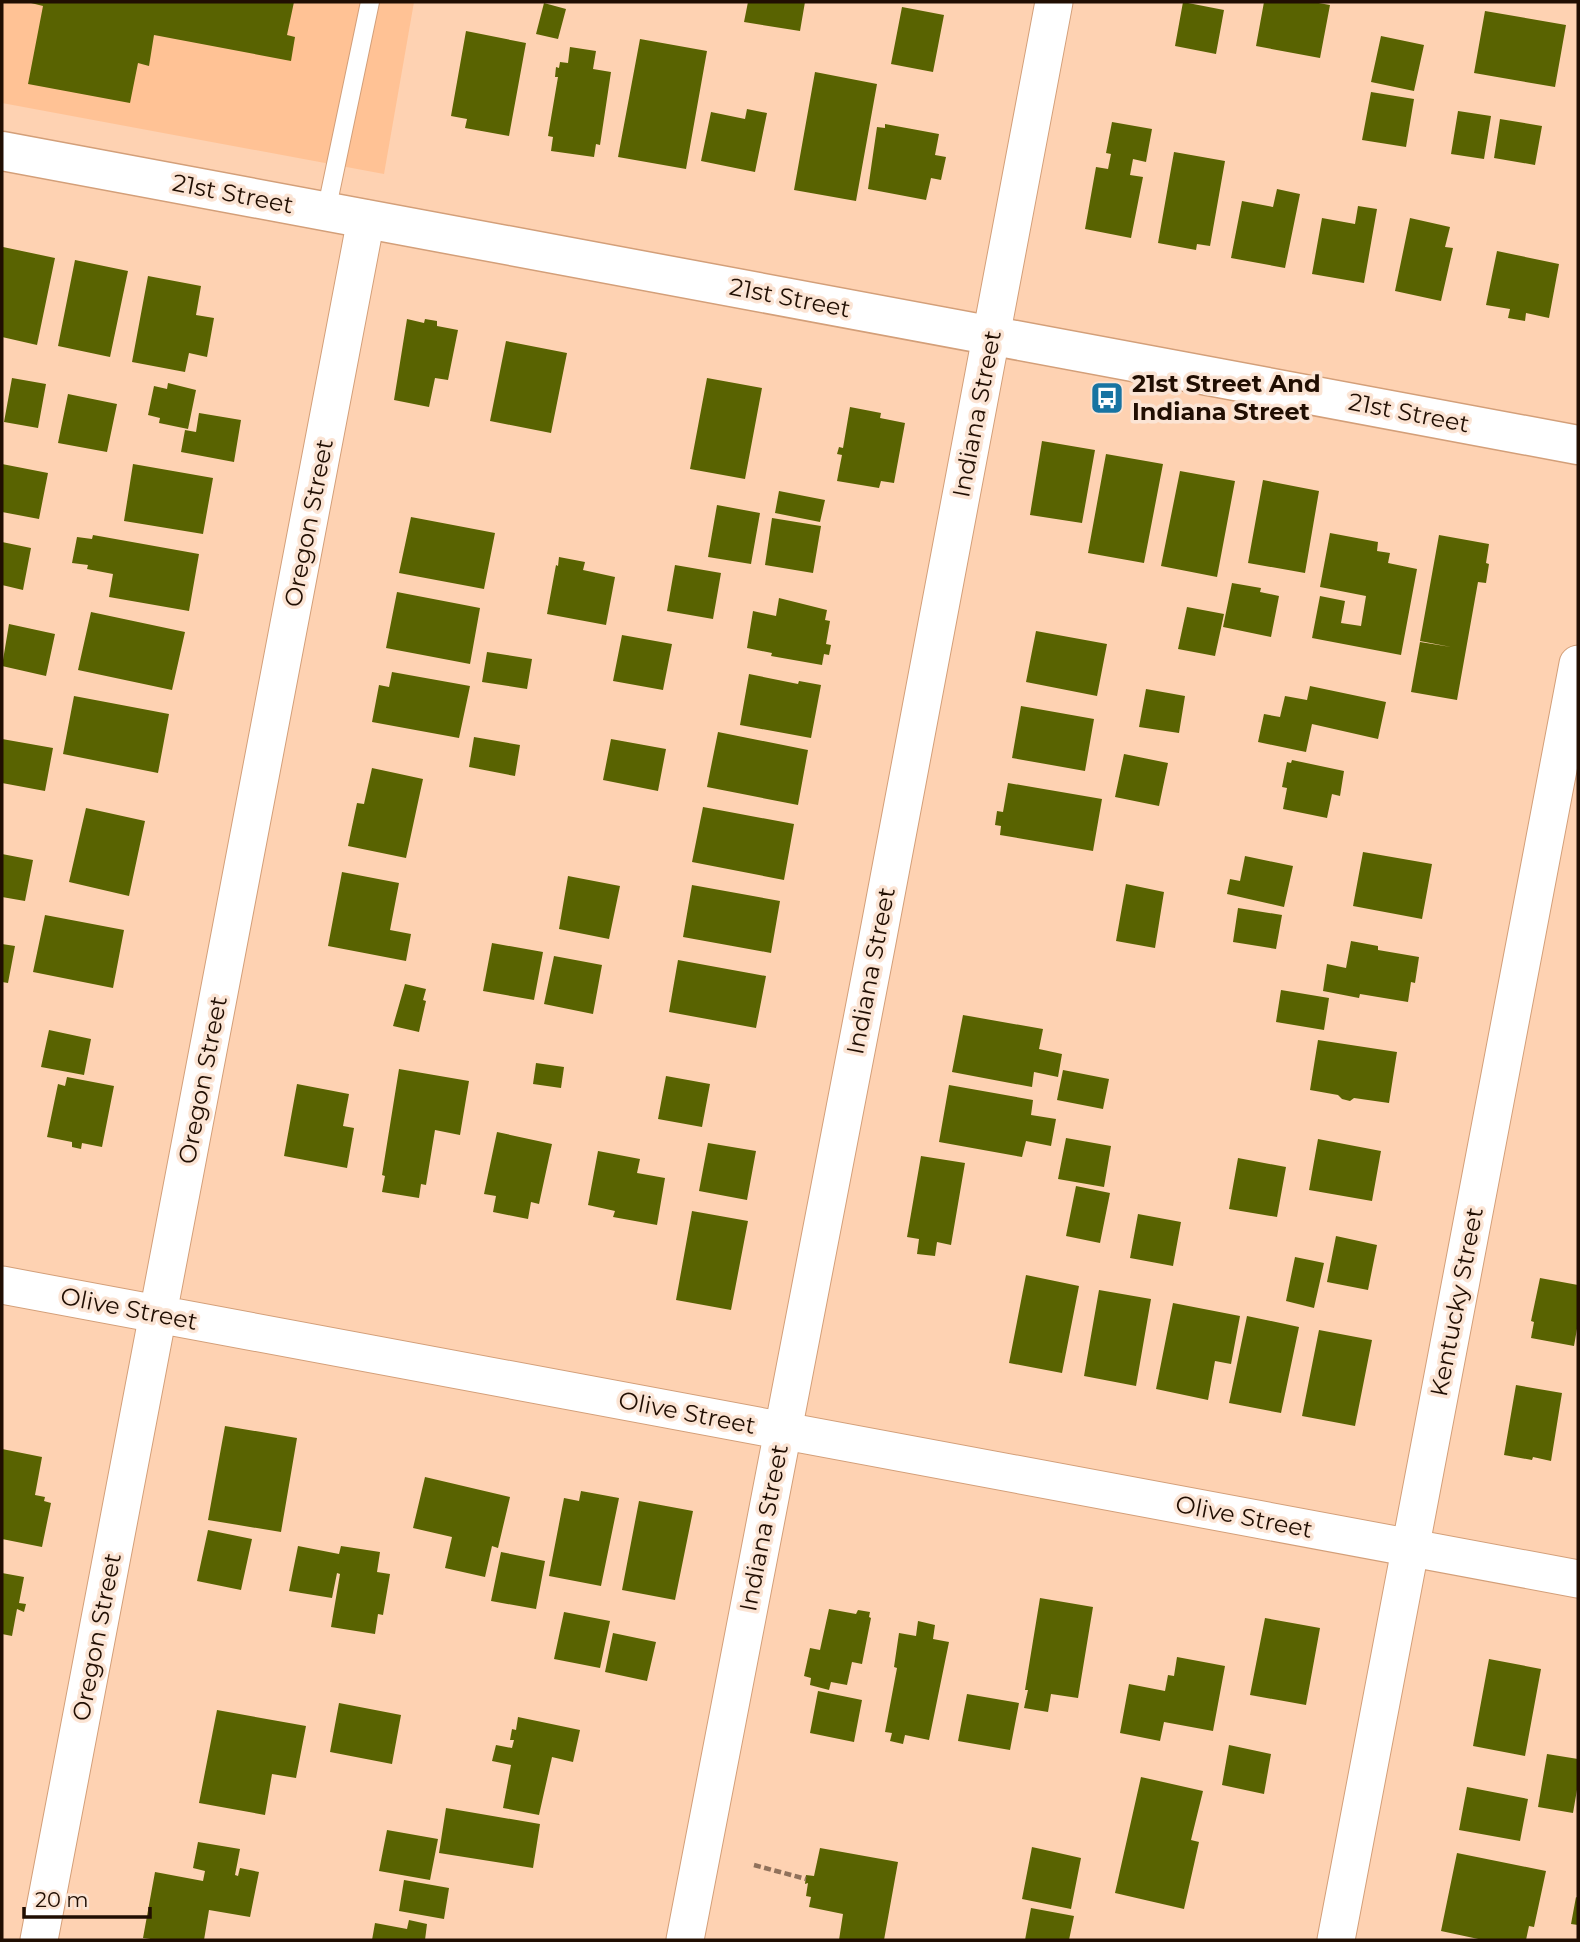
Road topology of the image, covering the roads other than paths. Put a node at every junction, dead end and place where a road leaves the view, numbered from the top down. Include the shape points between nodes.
1 (370, 2) edge
2 (1054, 2) edge
3 (2, 151) edge
4 (326, 212) junction
5 (366, 219) junction
6 (992, 335) junction
7 (1578, 445) edge
8 (1578, 664) edge
9 (2, 1285) edge
10 (159, 1314) junction
11 (783, 1431) junction
12 (1410, 1548) junction
13 (1578, 1579) edge
14 (39, 1940) edge
15 (685, 1940) edge
16 (1336, 1940) edge

1 - 4 lane
2 - 6 street, Indiana Street
3 - 4 street, 21st Street
4 - 5 street, 21st Street
5 - 6 street, 21st Street
5 - 10 street, Oregon Street
6 - 7 street, 21st Street
6 - 11 street, Indiana Street
8 - 12 street, Kentucky Street
9 - 10 street, Olive Street
10 - 11 street, Olive Street
10 - 14 street, Oregon Street
11 - 12 street, Olive Street
11 - 15 street, Indiana Street
12 - 13 street, Olive Street
12 - 16 street, Kentucky Street

